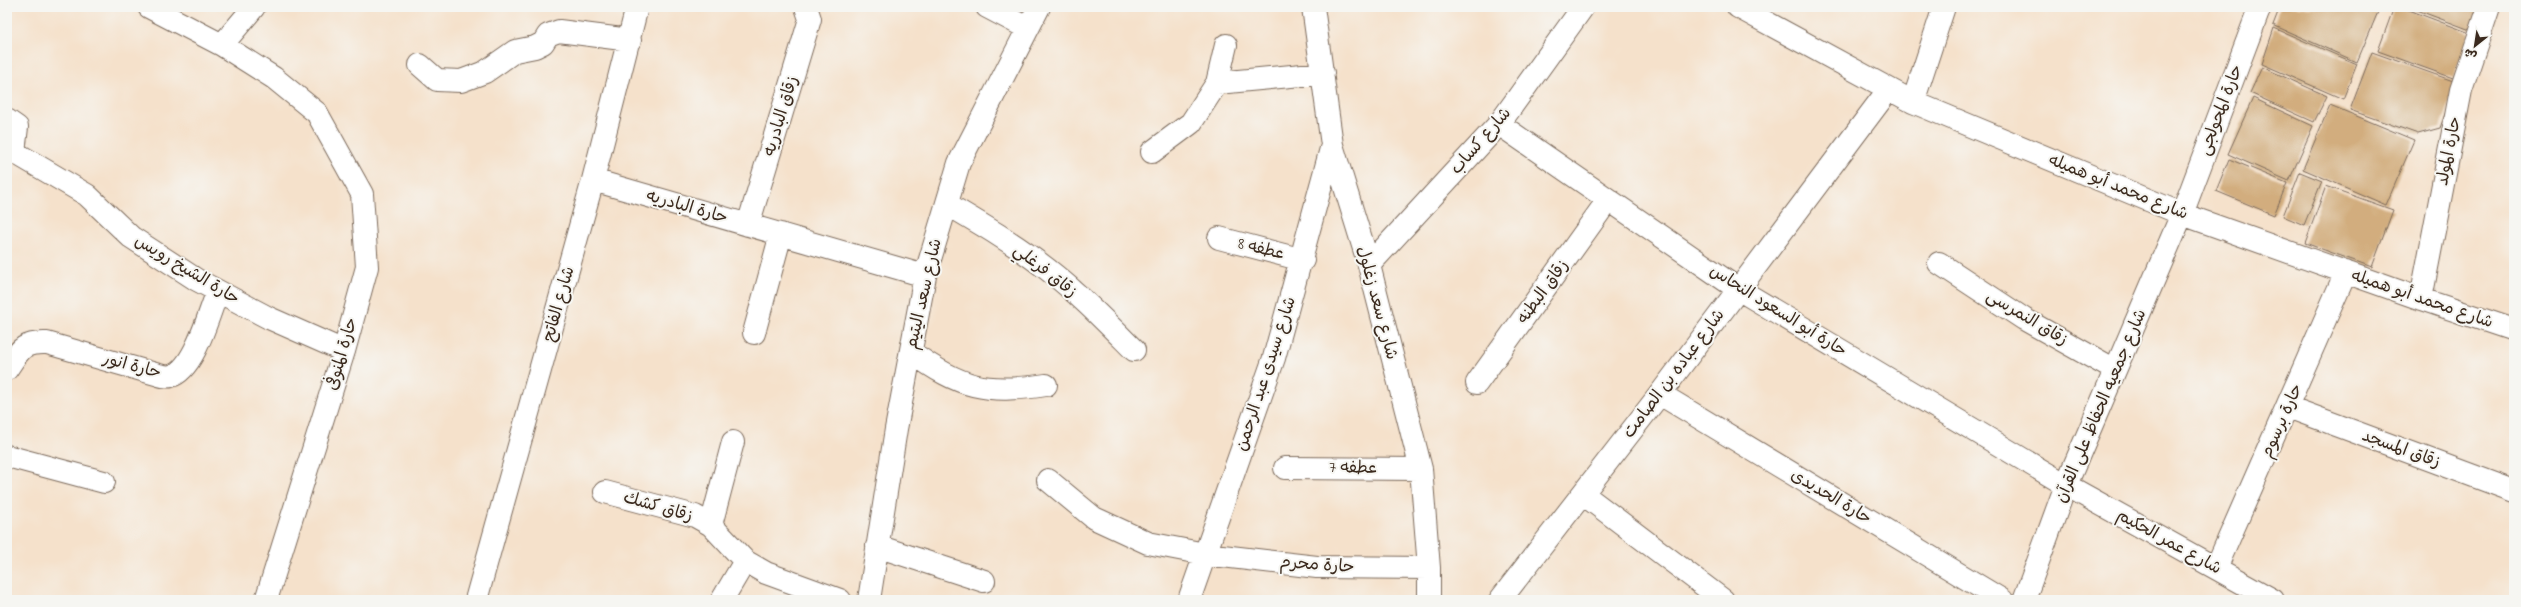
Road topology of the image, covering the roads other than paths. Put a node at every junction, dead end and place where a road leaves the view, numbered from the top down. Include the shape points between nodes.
1 (149, 7) edge
2 (254, 7) edge
3 (637, 7) edge
4 (806, 7) edge
5 (987, 7) edge
6 (1039, 7) edge
7 (1313, 7) edge
8 (1583, 7) edge
9 (1738, 7) edge
10 (1944, 7) edge
11 (2260, 7) edge
12 (2489, 7) edge
13 (1027, 28) junction
14 (630, 40) junction
15 (222, 45) junction
16 (1226, 45) dead end
17 (420, 65) dead end
18 (1323, 73) junction
19 (1217, 83) junction
20 (1889, 89) junction
21 (1913, 102) junction
22 (7, 120) edge
23 (1499, 124) junction
24 (1332, 146) junction
25 (1152, 152) dead end
26 (593, 180) junction
27 (1608, 200) junction
28 (947, 204) junction
29 (2182, 214) junction
30 (748, 225) junction
31 (781, 234) junction
32 (1219, 238) dead end
33 (1303, 260) junction
34 (1940, 263) dead end
35 (1369, 265) junction
36 (2346, 272) junction
37 (926, 276) junction
38 (1738, 289) junction
39 (218, 291) junction
40 (2421, 299) junction
41 (2514, 330) edge
42 (754, 333) dead end
43 (1134, 350) dead end
44 (344, 351) junction
45 (911, 352) junction
46 (7, 369) edge
47 (2115, 370) junction
48 (1477, 383) dead end
49 (1046, 385) dead end
50 (1660, 394) junction
51 (2288, 407) junction
52 (732, 442) dead end
53 (7, 456) edge
54 (1285, 468) dead end
55 (1421, 469) junction
56 (1048, 480) dead end
57 (104, 482) dead end
58 (2066, 485) junction
59 (2514, 491) edge
60 (605, 492) dead end
61 (1582, 494) junction
62 (710, 525) junction
63 (877, 546) junction
64 (1205, 554) junction
65 (745, 561) junction
66 (1429, 568) junction
67 (2216, 568) junction
68 (984, 581) dead end
69 (266, 600) edge
70 (476, 600) edge
71 (722, 600) edge
72 (840, 600) edge
73 (869, 600) edge
74 (1189, 600) edge
75 (1429, 600) edge
76 (1500, 600) edge
77 (1723, 600) edge
78 (2002, 600) edge
79 (2024, 600) edge
80 (2272, 600) edge

1 - 15 street
2 - 15 street
3 - 14 street, شارع الفاتح
4 - 30 street, زقاق البادريه via 810,19
5 - 13 street
6 - 13 street, شارع سعد اليتيم
7 - 18 street, شارع سعد زغلول
8 - 23 street, شارع كساب
9 - 20 street, شارع محمد أبو هميله
10 - 21 street
11 - 29 street, حارة المحولجى
12 - 40 street, حارة المولد via 2461,90
13 - 28 street, شارع سعد اليتيم via 959,163
14 - 17 street via 559,30 548,35 543,43 515,51 485,72 461,81 437,80
14 - 26 street, شارع الفاتح
15 - 44 street, حارة المنوفى via 274,78 317,113 362,194 367,267
16 - 19 street
18 - 19 street
18 - 24 street, شارع سعد زغلول
19 - 25 street via 1191,123
20 - 21 street, شارع محمد أبو هميله
20 - 38 street, شارع عباده بن الصامت
21 - 29 street, شارع محمد أبو هميله
22 - 39 street, حارة الشيخ رويس via 17,127 14,152 87,195 131,237
23 - 27 street, حارة أبو السعود النحاس
23 - 35 street, شارع كساب
24 - 33 street, شارع سيدى عبد الرحمن
24 - 35 street, شارع سعد زغلول
26 - 30 street, حارة البادريه
26 - 70 street, شارع الفاتح
27 - 38 street, حارة أبو السعود النحاس
27 - 48 street, زقاق البطنه
28 - 37 street, شارع سعد اليتيم
28 - 43 street, زقاق فرغلي via 998,234 1046,269 1092,308
29 - 36 street, شارع محمد أبو هميله
29 - 47 street, شارع جمعيه الحفاظ على القرآن
30 - 31 street, حارة البادريه
31 - 37 street, حارة البادريه
31 - 42 street
32 - 33 street, عطفه 8
33 - 64 street, شارع سيدى عبد الرحمن via 1274,358
34 - 47 street, زقاق النمرسى via 2024,319
35 - 55 street, شارع سعد زغلول
36 - 40 street, شارع محمد أبو هميله
36 - 51 street, حارة برسوم
37 - 45 street, شارع سعد اليتيم
38 - 50 street, شارع عباده بن الصامت
38 - 58 street, حارة أبو السعود النحاس
39 - 44 street, حارة الشيخ رويس via 269,318
39 - 46 street, حارة انور via 192,355 183,369 171,376 159,376 47,342 34,342 22,347
40 - 41 street, شارع محمد أبو هميله
44 - 69 street, حارة المنوفى
45 - 49 street via 940,373 974,387 1011,390
45 - 63 street, شارع سعد اليتيم
47 - 58 street, شارع جمعيه الحفاظ على القرآن
50 - 61 street, شارع عباده بن الصامت
50 - 78 street, حارة الحديدى
51 - 59 street, زقاق المسجد
51 - 67 street, حارة برسوم
52 - 62 street, زقاق كشك
53 - 57 street
54 - 55 street, عطفه 7
55 - 66 street, شارع سعد زغلول
56 - 64 street, حارة محرم via 1094,518 1148,542
58 - 67 street, شارع عمر الحكيم
58 - 79 street, شارع جمعيه الحفاظ على القرآن
60 - 62 street, زقاق كشك via 695,516
61 - 76 street, شارع عباده بن الصامت
61 - 77 street
62 - 65 street, زقاق كشك
63 - 68 street
63 - 73 street, شارع سعد اليتيم
64 - 66 street, حارة محرم via 1317,567
64 - 74 street, شارع سيدى عبد الرحمن
65 - 71 street
65 - 72 street, زقاق كشك via 766,573
66 - 75 street, شارع سعد زغلول
67 - 80 street, شارع عمر الحكيم

